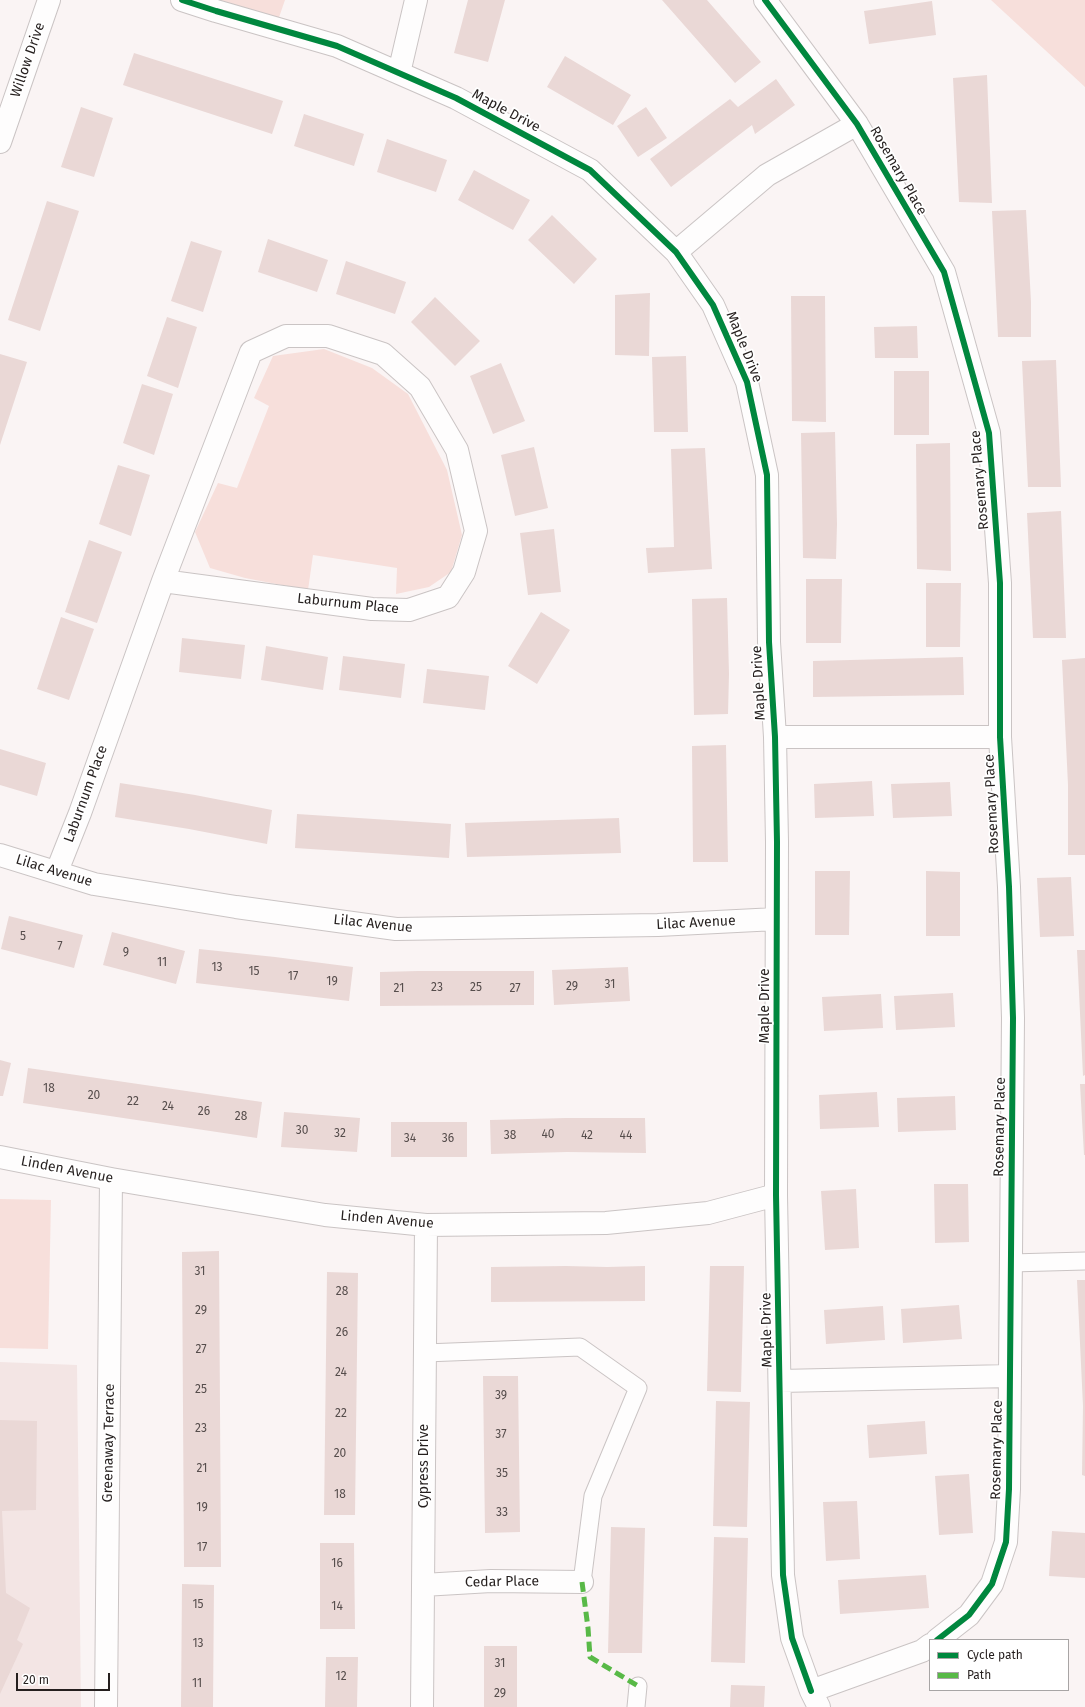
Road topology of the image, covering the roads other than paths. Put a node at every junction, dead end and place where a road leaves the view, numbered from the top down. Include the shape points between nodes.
1 (49, 0) edge
2 (182, 0) edge
3 (416, 0) edge
4 (765, 0) edge
5 (399, 73) junction
6 (857, 124) junction
7 (0, 142) edge
8 (676, 252) junction
9 (163, 581) junction
10 (775, 737) junction
11 (887, 737) joint
12 (1000, 737) junction
13 (0, 855) edge
14 (57, 871) junction
15 (776, 919) junction
16 (0, 1156) edge
17 (111, 1180) junction
18 (776, 1195) junction
19 (426, 1225) junction
20 (1085, 1261) edge
21 (1011, 1263) junction
22 (425, 1353) junction
23 (1010, 1376) junction
24 (780, 1380) junction
25 (582, 1582) joint
26 (423, 1585) junction
27 (938, 1639) edge
28 (929, 1646) edge
29 (638, 1686) dead end
30 (815, 1699) edge
31 (106, 1707) edge
32 (422, 1707) edge
33 (636, 1707) edge

1 - 7 street, Willow Drive
2 - 5 street, Maple Drive via 337,46
3 - 5 street
4 - 6 street, Rosemary Place
5 - 8 street, Maple Drive via 456,98 590,170
6 - 8 street, Rosemary Place via 767,175
6 - 12 street, Rosemary Place via 944,272 989,433 1000,583
8 - 10 street, Maple Drive via 714,305 747,382 767,475 769,642
9 - 9 street, Laburnum Place via 251,352 286,336 328,336 383,354 420,387 457,450 476,531 464,572 448,597 409,610 372,609
9 - 14 street, Laburnum Place
10 - 11 street, Maple Drive
10 - 15 street, Maple Drive
11 - 12 street, Rosemary Place
12 - 21 street, Rosemary Place via 1009,888 1013,1018
13 - 14 street, Lilac Avenue
14 - 15 street, Lilac Avenue via 94,884 396,929 658,926
15 - 18 street, Maple Drive
16 - 17 street, Linden Avenue
17 - 19 street, Linden Avenue via 325,1215
17 - 31 street, Greenaway Terrace
18 - 19 street, Linden Avenue via 708,1213 606,1223
18 - 24 street, Maple Drive
19 - 22 street, Cypress Drive
20 - 21 lane
21 - 23 street, Rosemary Place
22 - 25 lane via 580,1347 638,1388 593,1496
22 - 26 street, Cypress Drive
23 - 24 street, Maple Drive
23 - 27 street, Rosemary Place via 1006,1542 992,1584 969,1615
24 - 30 street, Maple Drive via 782,1575 792,1638
25 - 26 street, Cedar Place via 491,1581
26 - 32 street, Cypress Drive
28 - 30 street
29 - 33 lane

